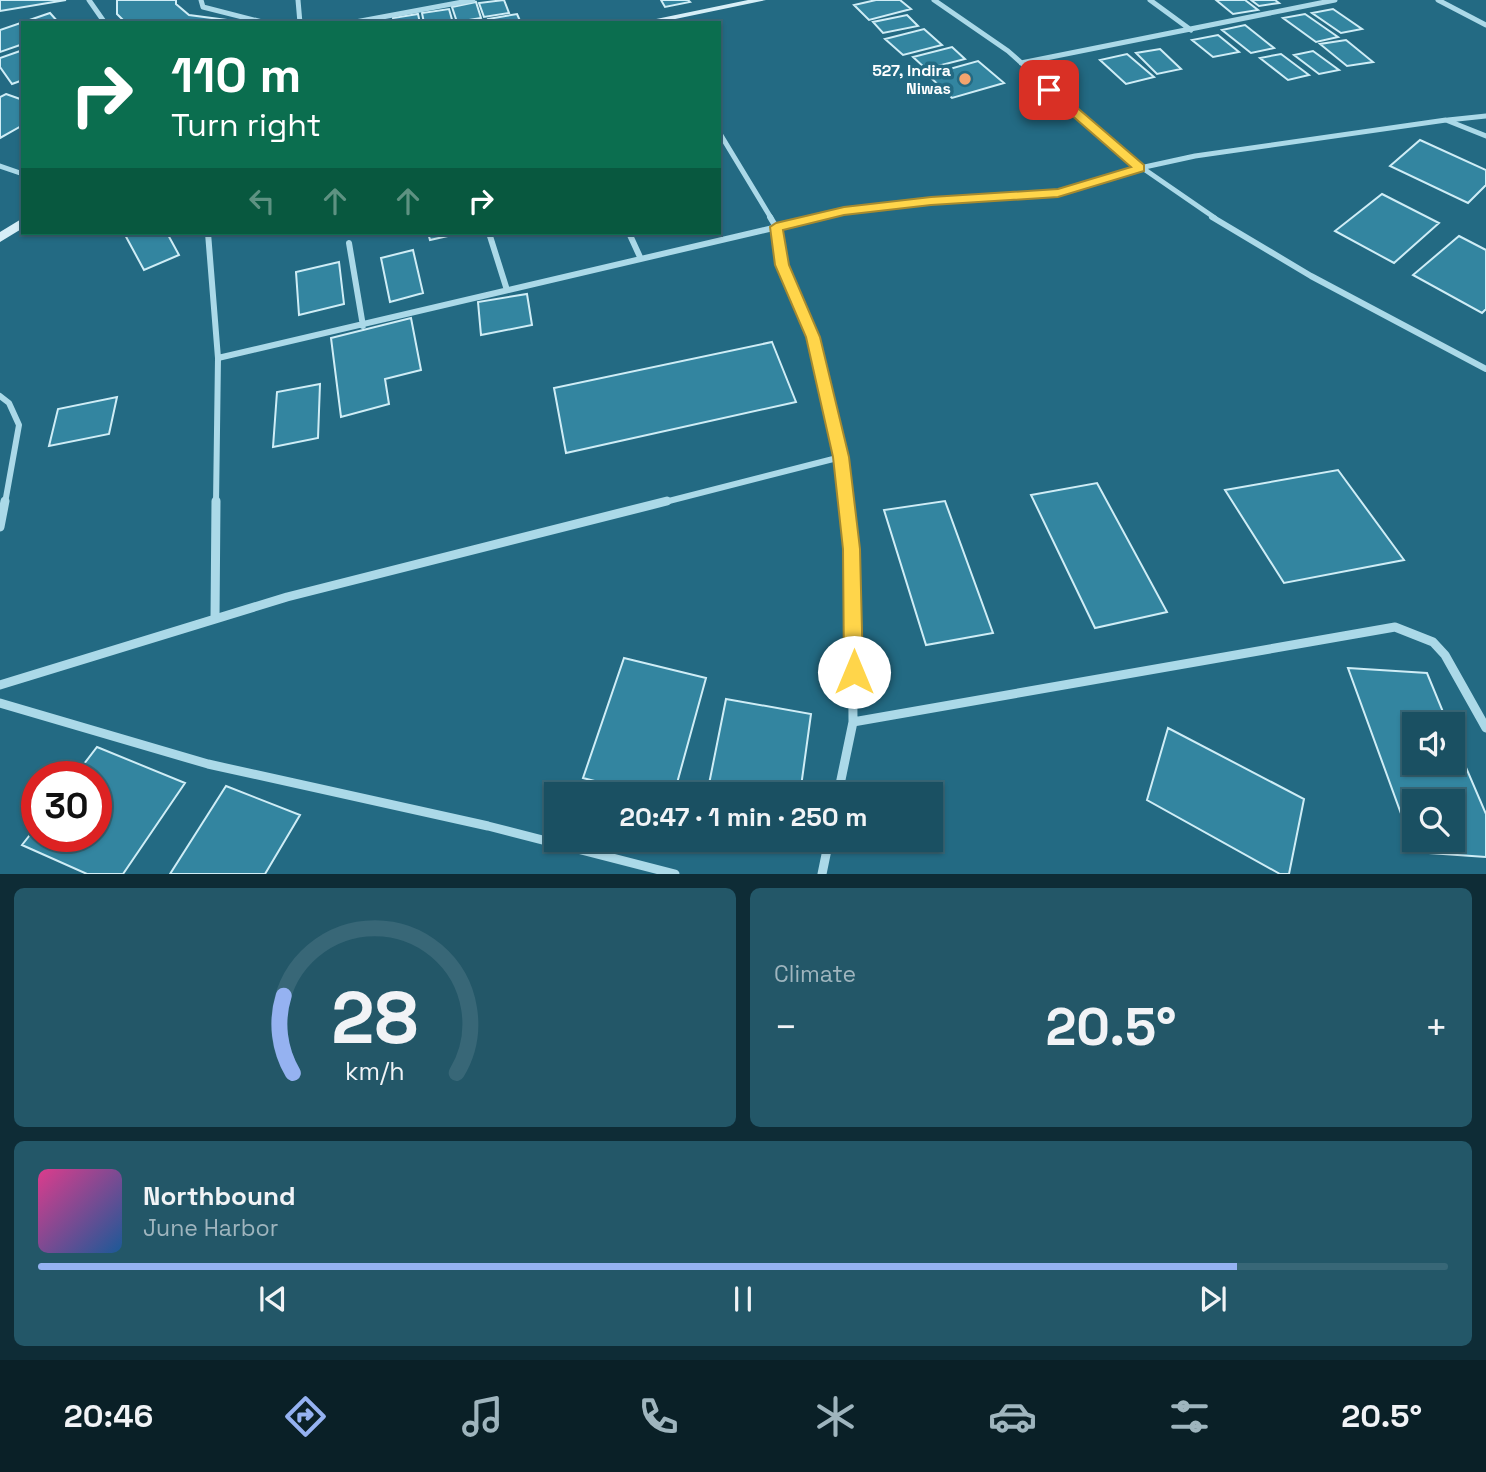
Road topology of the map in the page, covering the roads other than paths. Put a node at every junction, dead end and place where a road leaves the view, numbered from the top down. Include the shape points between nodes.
1 (89, 0) edge
2 (201, 0) edge
3 (298, 0) edge
4 (473, 0) edge
5 (762, 0) edge
6 (934, 0) edge
7 (1150, 0) edge
8 (1335, 0) edge
9 (1438, 0) edge
10 (737, 2) edge
11 (105, 21) edge
12 (258, 21) edge
13 (300, 21) edge
14 (361, 21) edge
15 (650, 21) edge
16 (1486, 24) edge
17 (1191, 30) junction
18 (1021, 63) junction
19 (1486, 116) edge
20 (1446, 120) junction
21 (721, 135) edge
22 (1486, 136) edge
23 (0, 166) edge
24 (1140, 168) junction
25 (21, 173) edge
26 (21, 223) edge
27 (776, 227) junction
28 (208, 235) edge
29 (489, 235) edge
30 (630, 235) edge
31 (0, 238) edge
32 (349, 243) dead end
33 (640, 257) junction
34 (507, 290) junction
35 (363, 326) junction
36 (218, 358) junction
37 (1486, 369) edge
38 (0, 396) edge
39 (841, 457) junction
40 (0, 527) edge
41 (215, 619) junction
42 (0, 685) edge
43 (0, 703) edge
44 (853, 722) junction
45 (1486, 728) edge
46 (840, 782) edge
47 (826, 852) edge
48 (675, 873) edge
49 (822, 873) edge

1 - 11 street
2 - 12 street via 202,7
3 - 13 street
4 - 14 street
5 - 10 street
6 - 18 street
7 - 17 street
8 - 17 street
9 - 16 street
10 - 15 street
17 - 18 street
18 - 24 street
19 - 20 street
20 - 22 street
20 - 24 street
21 - 27 street
23 - 25 street
24 - 27 street via 1058,193 844,211
24 - 37 street via 1240,235
26 - 31 street
27 - 33 street
27 - 39 street via 782,265 813,337
28 - 36 street
29 - 34 street
30 - 33 street
32 - 35 street
33 - 34 street
34 - 35 street
35 - 36 street
36 - 41 street
38 - 40 street via 9,403 19,425
39 - 41 street
39 - 44 street via 852,549
41 - 42 street
43 - 48 street via 208,764
44 - 45 street via 1395,627 1433,642 1445,655
44 - 46 street
47 - 49 street

